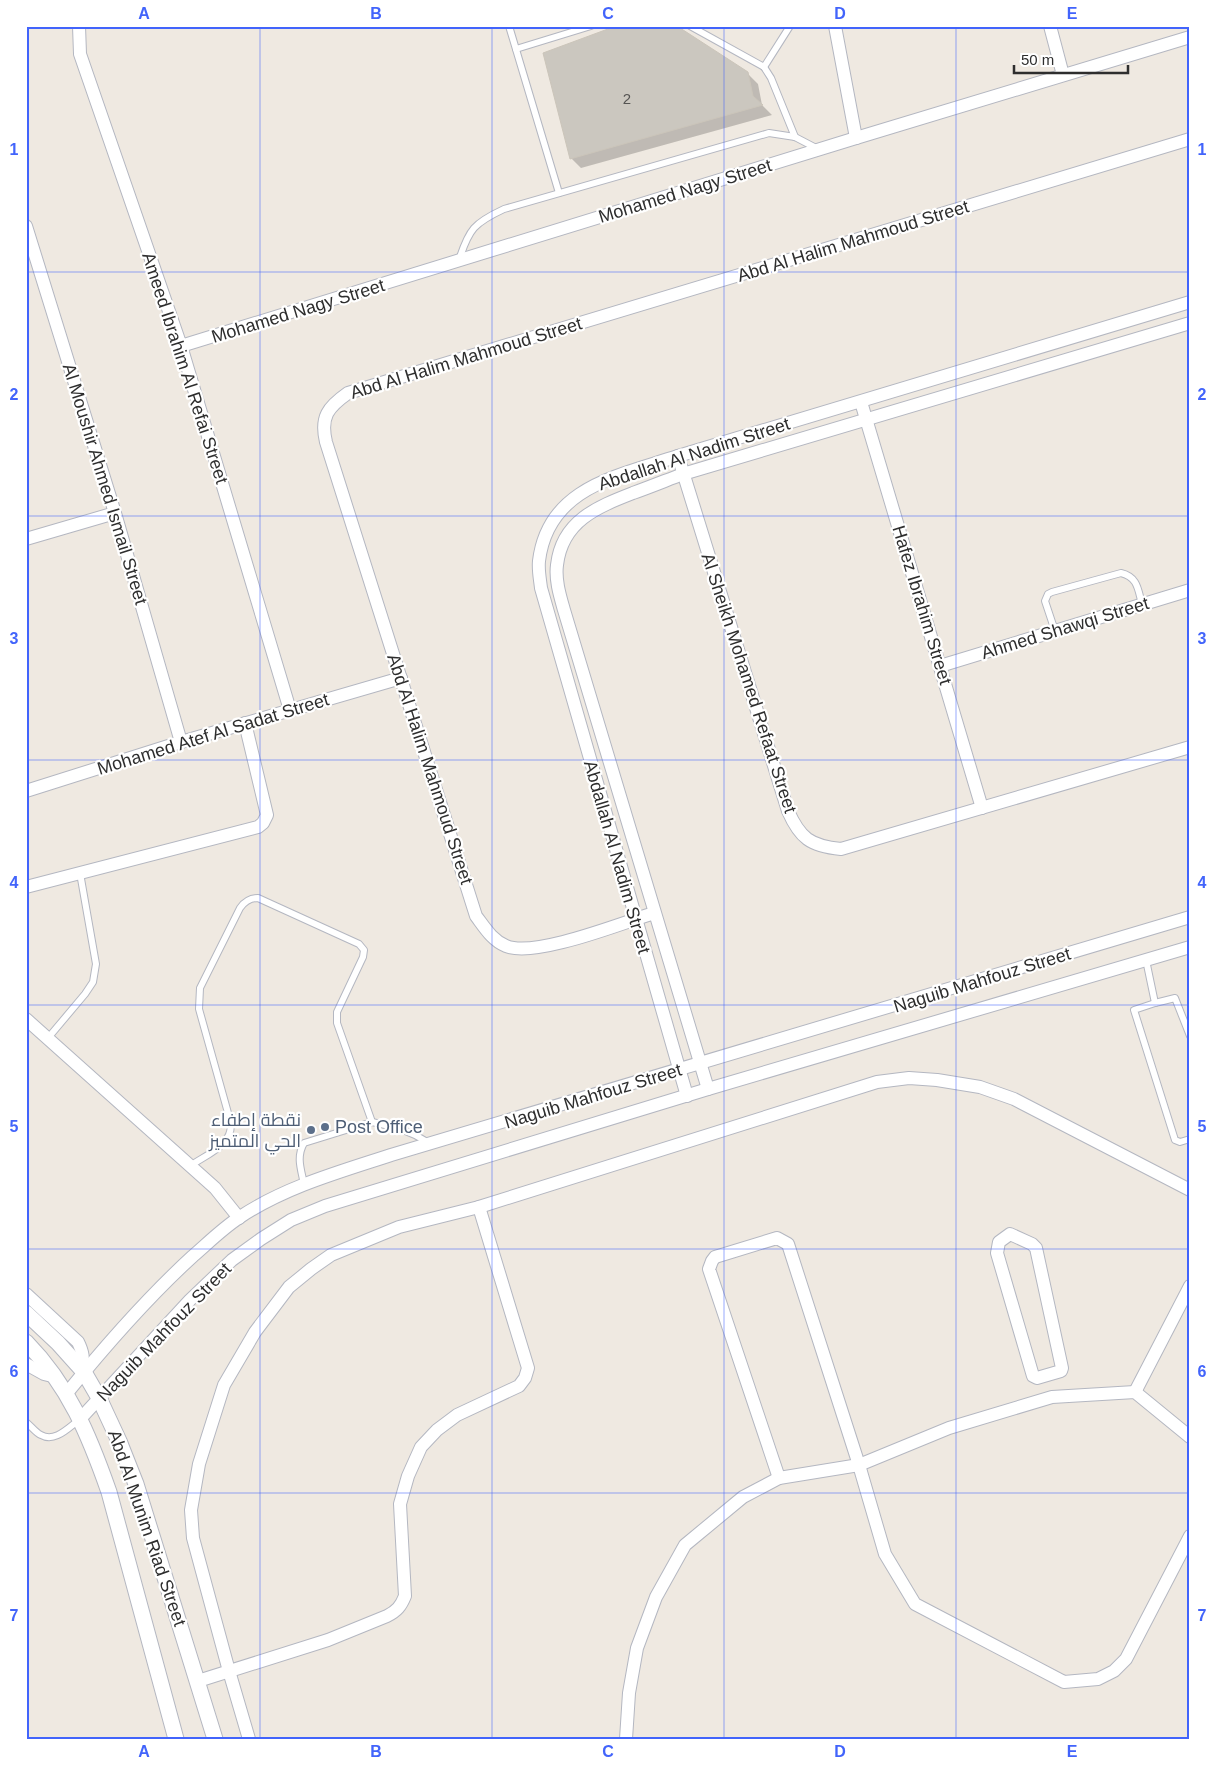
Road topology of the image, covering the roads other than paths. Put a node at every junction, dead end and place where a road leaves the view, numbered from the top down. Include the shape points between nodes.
1 (79, 26) edge
2 (509, 26) edge
3 (591, 26) edge
4 (690, 26) edge
5 (790, 26) edge
6 (835, 26) edge
7 (1050, 26) edge
8 (1190, 37) edge
9 (516, 49) junction
10 (764, 67) junction
11 (1063, 75) junction
12 (795, 137) junction
13 (856, 138) junction
14 (1190, 139) edge
15 (819, 149) junction
16 (559, 193) junction
17 (26, 226) edge
18 (459, 261) junction
19 (1190, 302) edge
20 (1190, 323) edge
21 (181, 346) junction
22 (861, 402) junction
23 (866, 420) junction
24 (678, 456) junction
25 (683, 474) junction
26 (115, 513) junction
27 (26, 539) edge
28 (1190, 590) edge
29 (1142, 604) junction
30 (1055, 631) junction
31 (940, 666) junction
32 (401, 678) junction
33 (290, 710) junction
34 (245, 723) junction
35 (181, 742) junction
36 (1190, 747) edge
37 (26, 791) edge
38 (982, 808) junction
39 (80, 873) junction
40 (26, 887) edge
41 (654, 913) junction
42 (1190, 917) edge
43 (636, 918) junction
44 (1190, 947) edge
45 (1146, 960) junction
46 (1155, 1002) junction
47 (26, 1019) edge
48 (1190, 1036) edge
49 (48, 1038) junction
50 (700, 1064) junction
51 (679, 1070) junction
52 (708, 1089) junction
53 (686, 1096) junction
54 (372, 1122) junction
55 (1190, 1139) edge
56 (430, 1144) junction
57 (190, 1166) junction
58 (304, 1184) junction
59 (1190, 1190) edge
60 (479, 1207) junction
61 (239, 1218) junction
62 (1190, 1286) edge
63 (26, 1294) edge
64 (26, 1313) edge
65 (26, 1342) edge
66 (26, 1364) edge
67 (83, 1371) junction
68 (1048, 1376) junction
69 (56, 1377) junction
70 (1135, 1392) junction
71 (66, 1393) junction
72 (1052, 1397) junction
73 (99, 1398) junction
74 (81, 1418) junction
75 (26, 1422) edge
76 (1190, 1437) edge
77 (859, 1465) junction
78 (779, 1478) junction
79 (1190, 1536) edge
80 (229, 1671) junction
81 (198, 1681) junction
82 (176, 1739) edge
83 (215, 1739) edge
84 (250, 1739) edge
85 (626, 1739) edge

1 - 21 street, Ameed Ibrahim Al Refai Street via 80,54
2 - 9 lane
3 - 9 lane
4 - 10 lane
5 - 10 lane
6 - 13 street
7 - 11 street
8 - 11 street, Mohamed Nagy Street
9 - 16 lane
10 - 12 lane
11 - 13 street, Mohamed Nagy Street
12 - 15 lane
12 - 16 lane via 769,132
13 - 15 street, Mohamed Nagy Street
14 - 32 street, Abd Al Halim Mahmoud Street via 348,393 332,404 325,418 324,433
15 - 18 street, Mohamed Nagy Street
16 - 18 lane via 504,209 482,220 466,238
17 - 26 street, Al Moushir Ahmed Ismail Street
18 - 21 street, Mohamed Nagy Street
19 - 22 street, Abdallah Al Nadim Street
20 - 23 street, Abdallah Al Nadim Street
21 - 33 street, Ameed Ibrahim Al Refai Street
22 - 23 street, Hafez Ibrahim Street
22 - 24 street, Abdallah Al Nadim Street
23 - 25 street, Abdallah Al Nadim Street
23 - 31 street, Hafez Ibrahim Street
24 - 25 street, Al Sheikh Mohamed Refaat Street
24 - 43 street, Abdallah Al Nadim Street via 599,482 577,495 557,513 544,536 539,563 547,615
25 - 38 street, Al Sheikh Mohamed Refaat Street via 795,827 807,840 823,848 841,849
25 - 41 street, Abdallah Al Nadim Street via 589,512 562,544 557,565 558,588 564,610
26 - 27 street
26 - 35 street, Al Moushir Ahmed Ismail Street
28 - 29 street, Ahmed Shawqi Street
29 - 30 street, Ahmed Shawqi Street
29 - 30 lane via 1134,579 1121,573 1052,592 1045,601
30 - 31 street, Ahmed Shawqi Street
31 - 38 street, Hafez Ibrahim Street
32 - 33 street, Mohamed Atef Al Sadat Street
32 - 43 street, Abd Al Halim Mahmoud Street via 476,916 490,936 506,946 544,947
33 - 34 street, Mohamed Atef Al Sadat Street
34 - 35 street, Mohamed Atef Al Sadat Street
34 - 39 street via 267,815 263,823 258,827
35 - 37 street, Mohamed Atef Al Sadat Street
36 - 38 street, Al Sheikh Mohamed Refaat Street
39 - 40 street
39 - 49 lane via 95,973 85,994
41 - 43 street, Abd Al Halim Mahmoud Street
41 - 50 street, Abdallah Al Nadim Street
42 - 50 street, Naguib Mahfouz Street
43 - 51 street, Abdallah Al Nadim Street
44 - 45 street, Naguib Mahfouz Street
45 - 46 lane
45 - 52 street, Naguib Mahfouz Street
46 - 48 lane via 1177,1000
46 - 55 lane via 1134,1011 1175,1140
47 - 49 street
49 - 57 street
50 - 51 street, Naguib Mahfouz Street
50 - 52 street, Abdallah Al Nadim Street
51 - 53 street, Abdallah Al Nadim Street
51 - 56 street, Naguib Mahfouz Street
52 - 53 street, Naguib Mahfouz Street
53 - 73 street, Naguib Mahfouz Street via 325,1206 291,1220 232,1260
54 - 56 lane via 398,1128
54 - 57 lane via 337,1023 337,1012 364,953 362,946 253,898 240,908 198,994 199,1009 231,1132 227,1142
54 - 58 lane via 304,1143 298,1159
56 - 58 street, Naguib Mahfouz Street
57 - 61 street via 215,1188
58 - 61 street, Naguib Mahfouz Street
59 - 60 street via 1014,1099 980,1087 909,1078 877,1082
60 - 80 street via 398,1227 331,1255 289,1287 255,1332 224,1385 200,1464 191,1510 193,1538
60 - 80 street via 528,1368 525,1378 519,1386 457,1415 421,1447 400,1504 406,1596 396,1612 328,1640
61 - 67 street, Naguib Mahfouz Street via 168,1278
62 - 70 street
63 - 67 street via 78,1342 84,1360
64 - 67 street, Abd Al Munim Riad Street
65 - 69 street, Abd Al Munim Riad Street
66 - 69 street
67 - 71 street, Naguib Mahfouz Street
67 - 73 street, Abd Al Munim Riad Street
68 - 68 street via 1062,1368 1036,1248 1010,1234 999,1242 997,1253 1034,1376
68 - 72 street
69 - 71 street, Abd Al Munim Riad Street
70 - 72 street
70 - 76 street
71 - 74 street, Abd Al Munim Riad Street
72 - 77 street via 949,1428
73 - 74 street, Naguib Mahfouz Street
73 - 81 street, Abd Al Munim Riad Street via 136,1484
74 - 75 lane via 57,1436 48,1438
74 - 82 street, Abd Al Munim Riad Street via 109,1492
77 - 78 street
77 - 78 street via 788,1244 773,1238 715,1257 709,1269
77 - 79 street via 885,1554 915,1604 1064,1682 1098,1679 1126,1659
78 - 85 street via 743,1497 685,1545 656,1597 637,1648 629,1693
80 - 81 street
80 - 84 street
81 - 83 street, Abd Al Munim Riad Street

